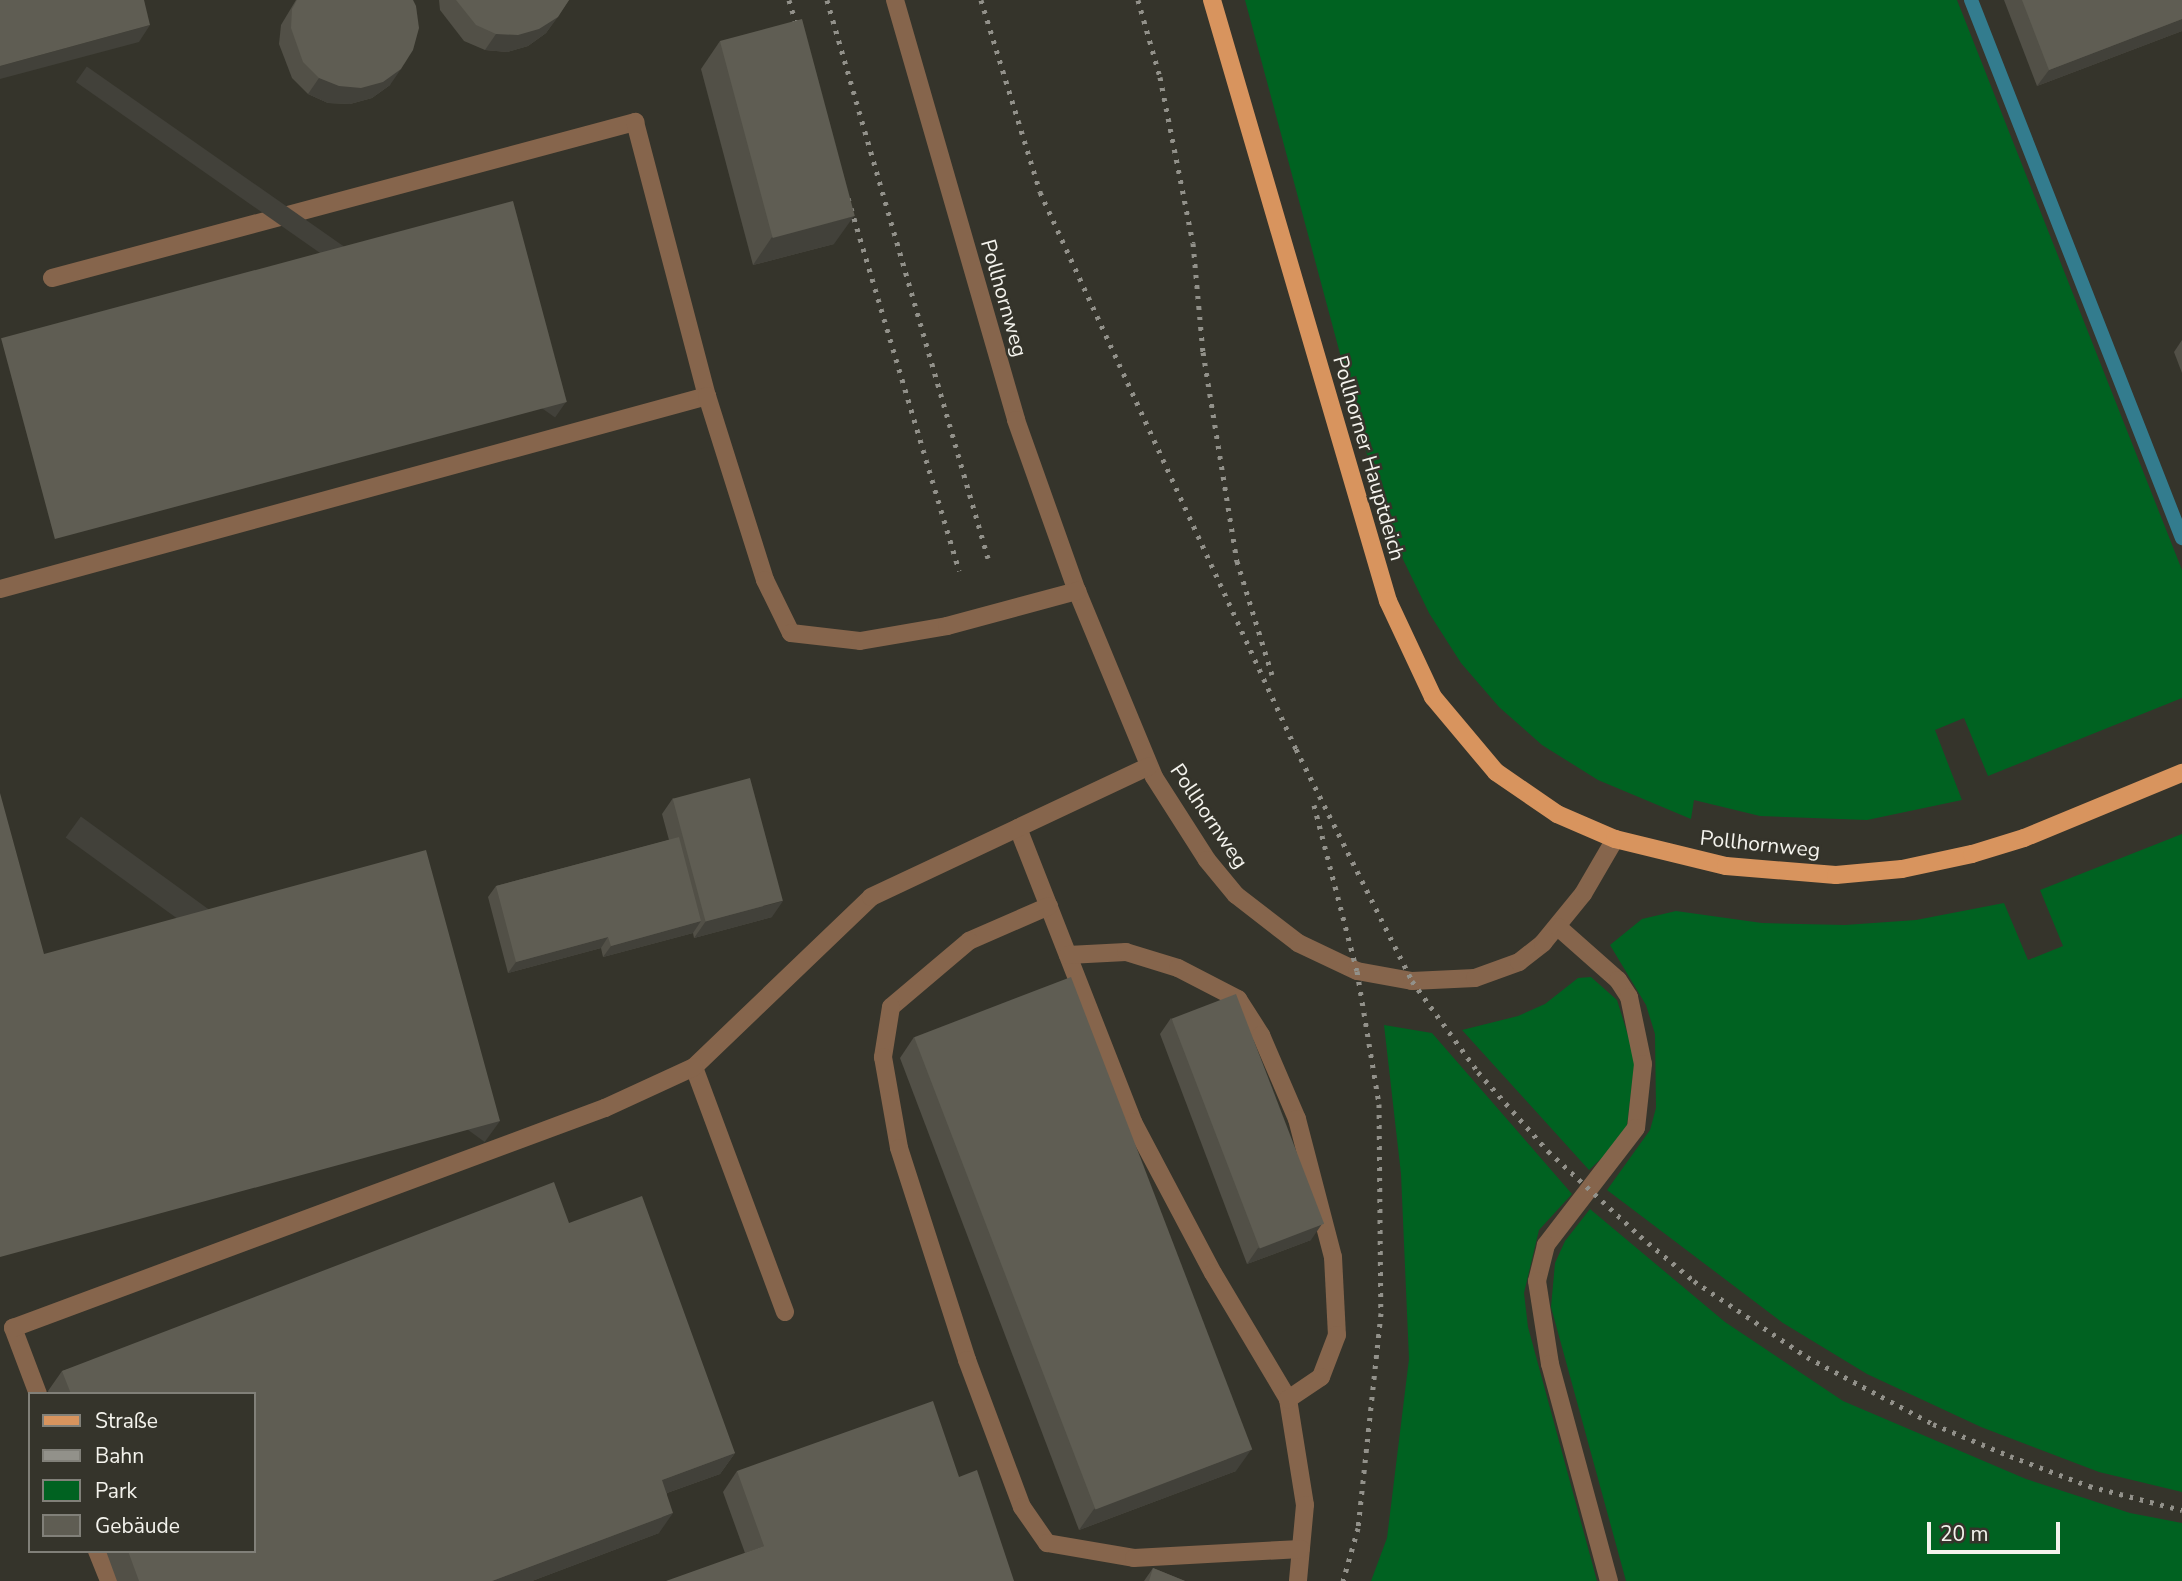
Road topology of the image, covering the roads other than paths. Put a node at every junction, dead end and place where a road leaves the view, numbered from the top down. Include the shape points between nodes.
1 (895, 0) edge
2 (1212, 0) edge
3 (52, 278) dead end
4 (707, 396) junction
5 (0, 589) edge
6 (1077, 591) junction
7 (1149, 766) junction
8 (2182, 773) edge
9 (1018, 828) junction
10 (1615, 839) junction
11 (1049, 906) junction
12 (1558, 928) junction
13 (1068, 955) junction
14 (694, 1067) junction
15 (785, 1312) dead end
16 (37, 1392) edge
17 (1288, 1399) junction
18 (1301, 1549) junction
19 (98, 1553) edge
20 (109, 1581) edge
21 (1298, 1581) edge
22 (1609, 1581) edge

1 - 6 street, Pollhornweg via 1016,420
2 - 10 main road, Pollhorner Hauptdeich via 1364,525 1388,601 1417,670 1459,731 1496,772 1557,814
3 - 4 street via 635,122
4 - 5 street
4 - 6 street via 765,580 791,633 860,641 947,626
6 - 7 street, Pollhornweg
7 - 9 street
7 - 12 street, Pollhornweg via 1206,860 1236,895 1298,943 1341,965 1412,981 1475,978 1519,962
8 - 10 main road, Pollhornweg via 2024,838 1902,869 1836,875 1760,872
9 - 11 street
9 - 14 street via 871,897
10 - 12 street, Pollhornweg
11 - 13 street
11 - 18 street via 969,942 891,1007 883,1057 899,1148 967,1360 1022,1507 1047,1543 1134,1558
12 - 22 street via 1618,980 1629,996 1643,1064 1636,1128 1546,1245 1537,1281 1550,1364
13 - 17 street via 1133,1122 1213,1273
13 - 17 street via 1126,952 1178,968 1238,999 1261,1035 1297,1119 1333,1257 1337,1335 1321,1377
14 - 15 street
14 - 16 street via 605,1108 13,1328
17 - 18 street via 1306,1505
18 - 21 street
19 - 20 street

